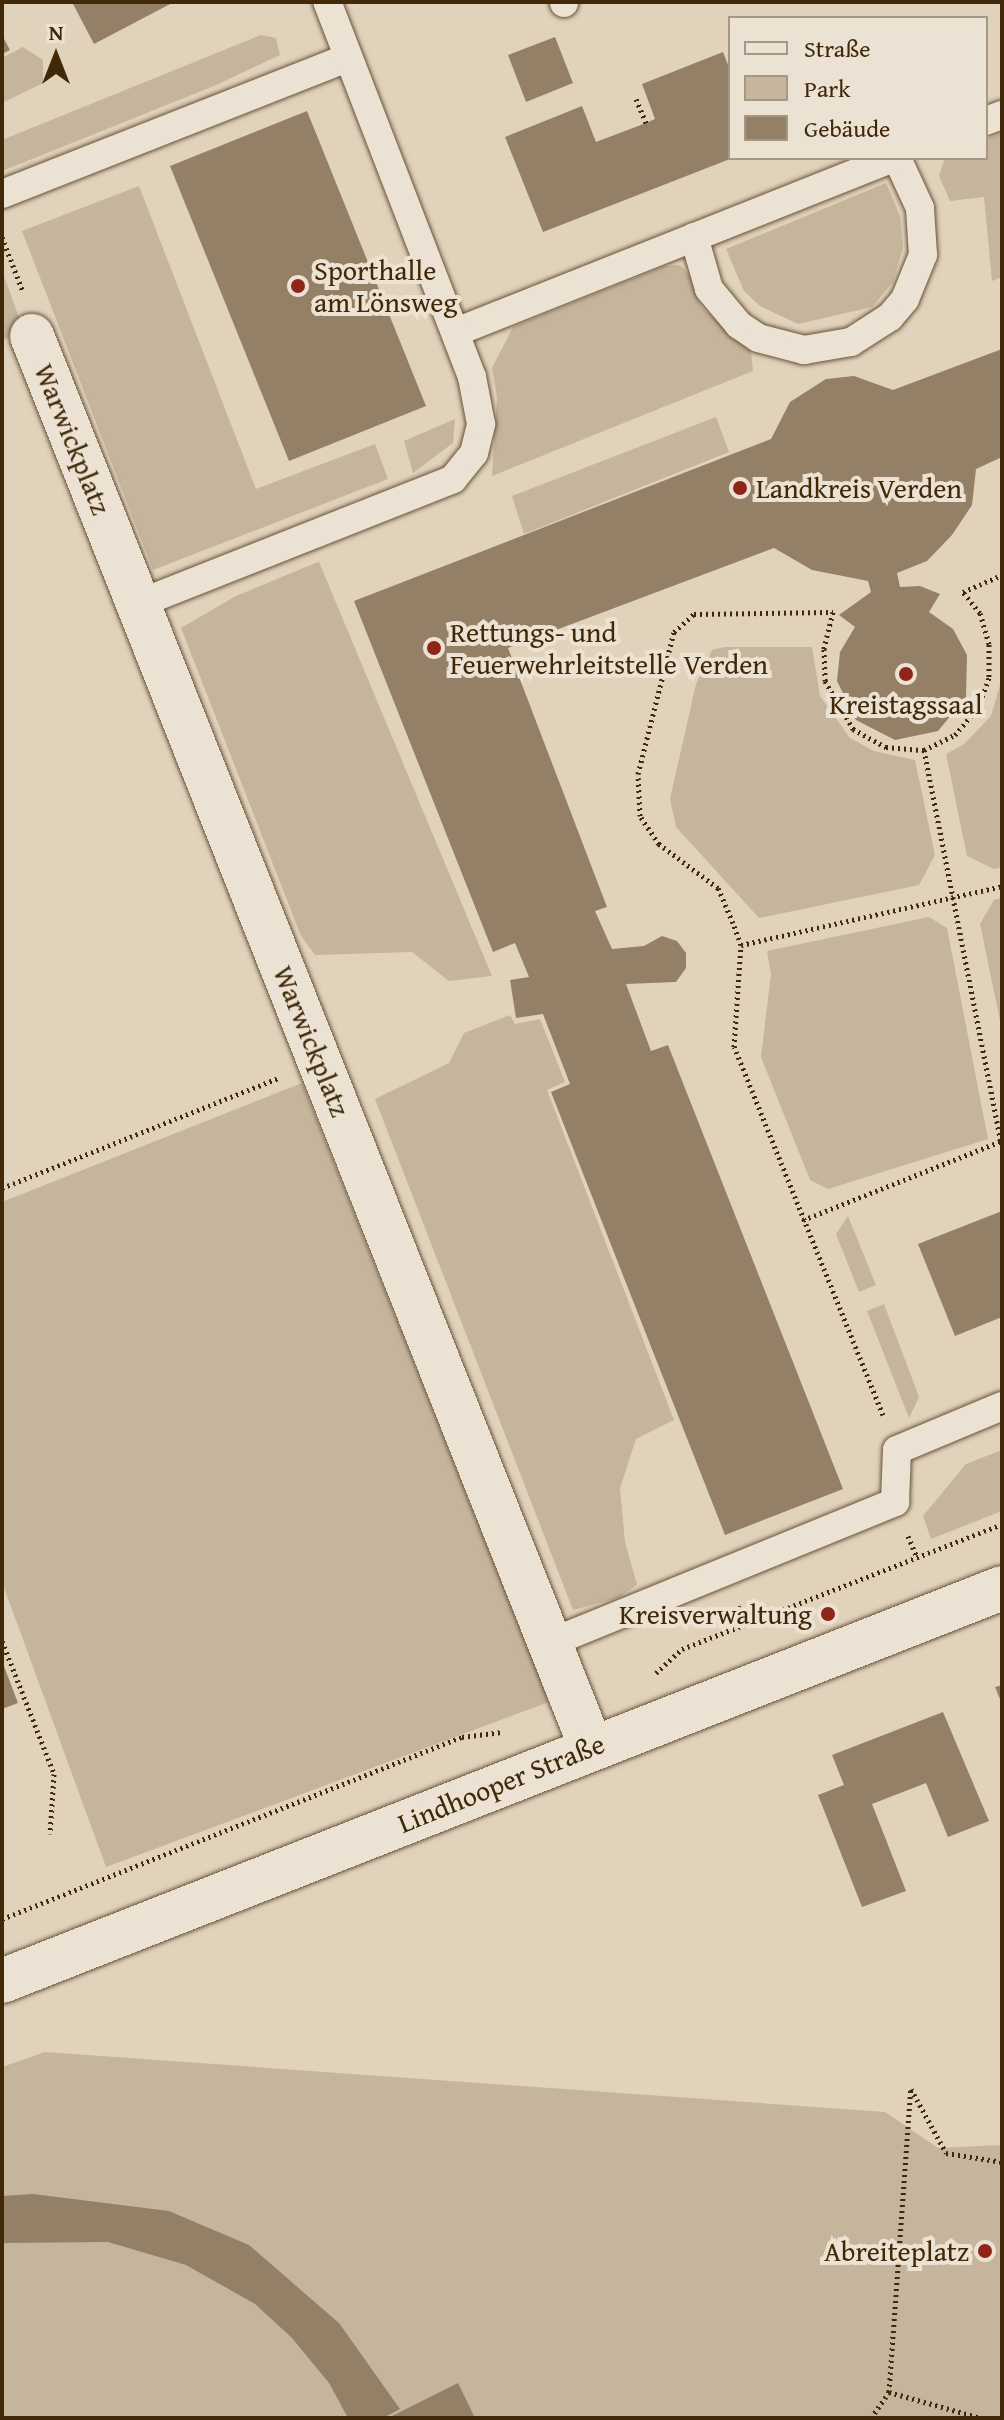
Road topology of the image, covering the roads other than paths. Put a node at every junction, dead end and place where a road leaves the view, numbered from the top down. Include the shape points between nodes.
1 (327, 2) edge
2 (348, 58) junction
3 (890, 160) edge
4 (896, 160) edge
5 (2, 194) edge
6 (694, 237) junction
7 (456, 332) junction
8 (32, 336) road end
9 (138, 604) junction
10 (1002, 1406) edge
11 (1002, 1588) edge
12 (550, 1643) junction
13 (591, 1747) junction
14 (2, 1981) edge

1 - 2 lane
2 - 5 lane
2 - 7 lane
3 - 6 lane
4 - 6 lane via 920,208 923,255 905,299 890,317 851,342 804,350 758,338 739,325 709,289
6 - 7 lane
7 - 9 lane via 481,424 474,453 453,479
8 - 9 street, Warwickplatz
9 - 12 street, Warwickplatz
10 - 12 lane via 897,1450 895,1502
11 - 13 street, Lindhooper Straße
12 - 13 street, Warwickplatz
13 - 14 street, Lindhooper Straße

